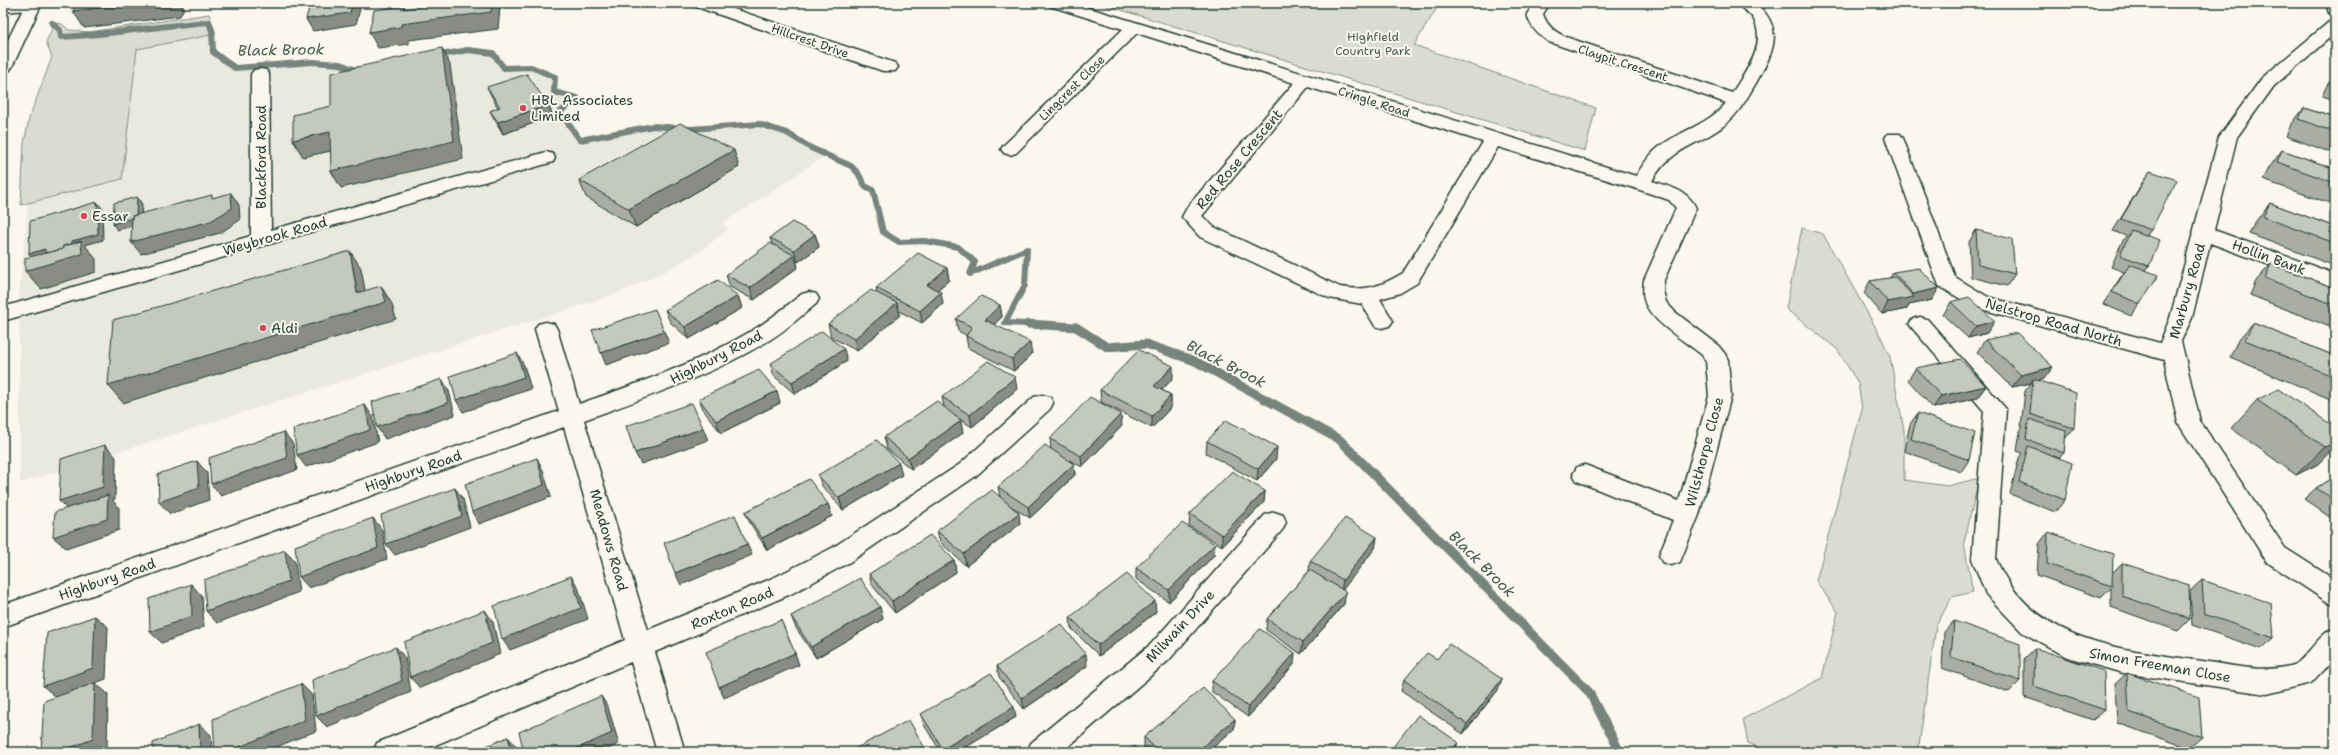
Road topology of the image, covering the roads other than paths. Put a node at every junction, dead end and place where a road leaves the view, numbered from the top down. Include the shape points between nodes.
1 (700, 3) edge
2 (748, 3) edge
3 (1056, 3) edge
4 (1542, 3) edge
5 (1745, 3) edge
6 (2334, 3) edge
7 (34, 4) edge
8 (3, 7) edge
9 (2335, 10) edge
10 (732, 14) junction
11 (2335, 25) edge
12 (1134, 26) junction
13 (3, 67) edge
14 (889, 67) dead end
15 (260, 74) dead end
16 (1305, 80) junction
17 (1737, 101) junction
18 (1894, 138) dead end
19 (1493, 140) junction
20 (1010, 149) dead end
21 (546, 158) dead end
22 (1641, 184) junction
23 (1686, 208) joint
24 (2203, 233) junction
25 (262, 240) junction
26 (2335, 282) edge
27 (1368, 296) junction
28 (809, 299) dead end
29 (3, 314) edge
30 (1382, 321) dead end
31 (1920, 324) dead end
32 (546, 328) dead end
33 (2174, 355) junction
34 (1042, 403) dead end
35 (572, 415) junction
36 (1585, 474) dead end
37 (1687, 515) junction
38 (1274, 522) dead end
39 (1671, 554) dead end
40 (2335, 593) edge
41 (3, 616) edge
42 (2335, 639) edge
43 (640, 647) junction
44 (387, 752) edge
45 (671, 752) edge
46 (1041, 752) edge

1 - 10 main road, Hillcrest Drive
2 - 10 main road
3 - 12 main road, Cringle Road
4 - 17 main road, Claypit Crescent via 1535,14 1536,22 1550,36 1564,43
5 - 17 main road via 1762,18 1765,28 1764,52
6 - 9 main road
7 - 8 main road
7 - 13 main road
10 - 14 main road, Hillcrest Drive
11 - 24 main road, Marbury Road via 2268,82 2228,137
12 - 16 main road, Cringle Road
12 - 20 main road, Lingcrest Close
15 - 25 main road, Blackford Road
16 - 19 main road, Cringle Road
16 - 27 main road, Red Rose Crescent via 1195,210 1192,217 1207,232 1336,293
17 - 22 main road via 1711,126 1662,155
18 - 33 main road, Nelstrop Road North via 1946,281 1981,302
19 - 22 main road, Cringle Road
19 - 27 main road, Red Rose Crescent via 1410,278 1393,288
21 - 25 main road, Weybrook Road
22 - 23 main road, Cringle Road via 1676,196
23 - 37 main road, Wilsthorpe Close via 1654,280 1653,291 1656,304 1668,317 1709,349 1717,360 1720,396
24 - 26 main road, Hollin Bank
24 - 33 main road, Marbury Road via 2180,318 2170,341
25 - 29 main road, Weybrook Road
27 - 30 main road
28 - 35 main road, Highbury Road via 762,335 720,358 669,381
31 - 42 main road, Simon Freeman Close via 1994,409 1984,559 1995,586 2031,624 2076,649 2122,661 2267,682 2302,675
32 - 35 main road, Meadows Road
33 - 40 main road, Marbury Road via 2189,423 2276,555
34 - 43 main road, Roxton Road via 968,470 841,555 782,586
35 - 41 main road, Highbury Road
35 - 43 main road, Meadows Road
36 - 37 main road, Wilsthorpe Close
37 - 39 main road, Wilsthorpe Close
38 - 46 main road, Milwain Drive via 1160,652
43 - 44 main road, Roxton Road
43 - 45 main road, Meadows Road

